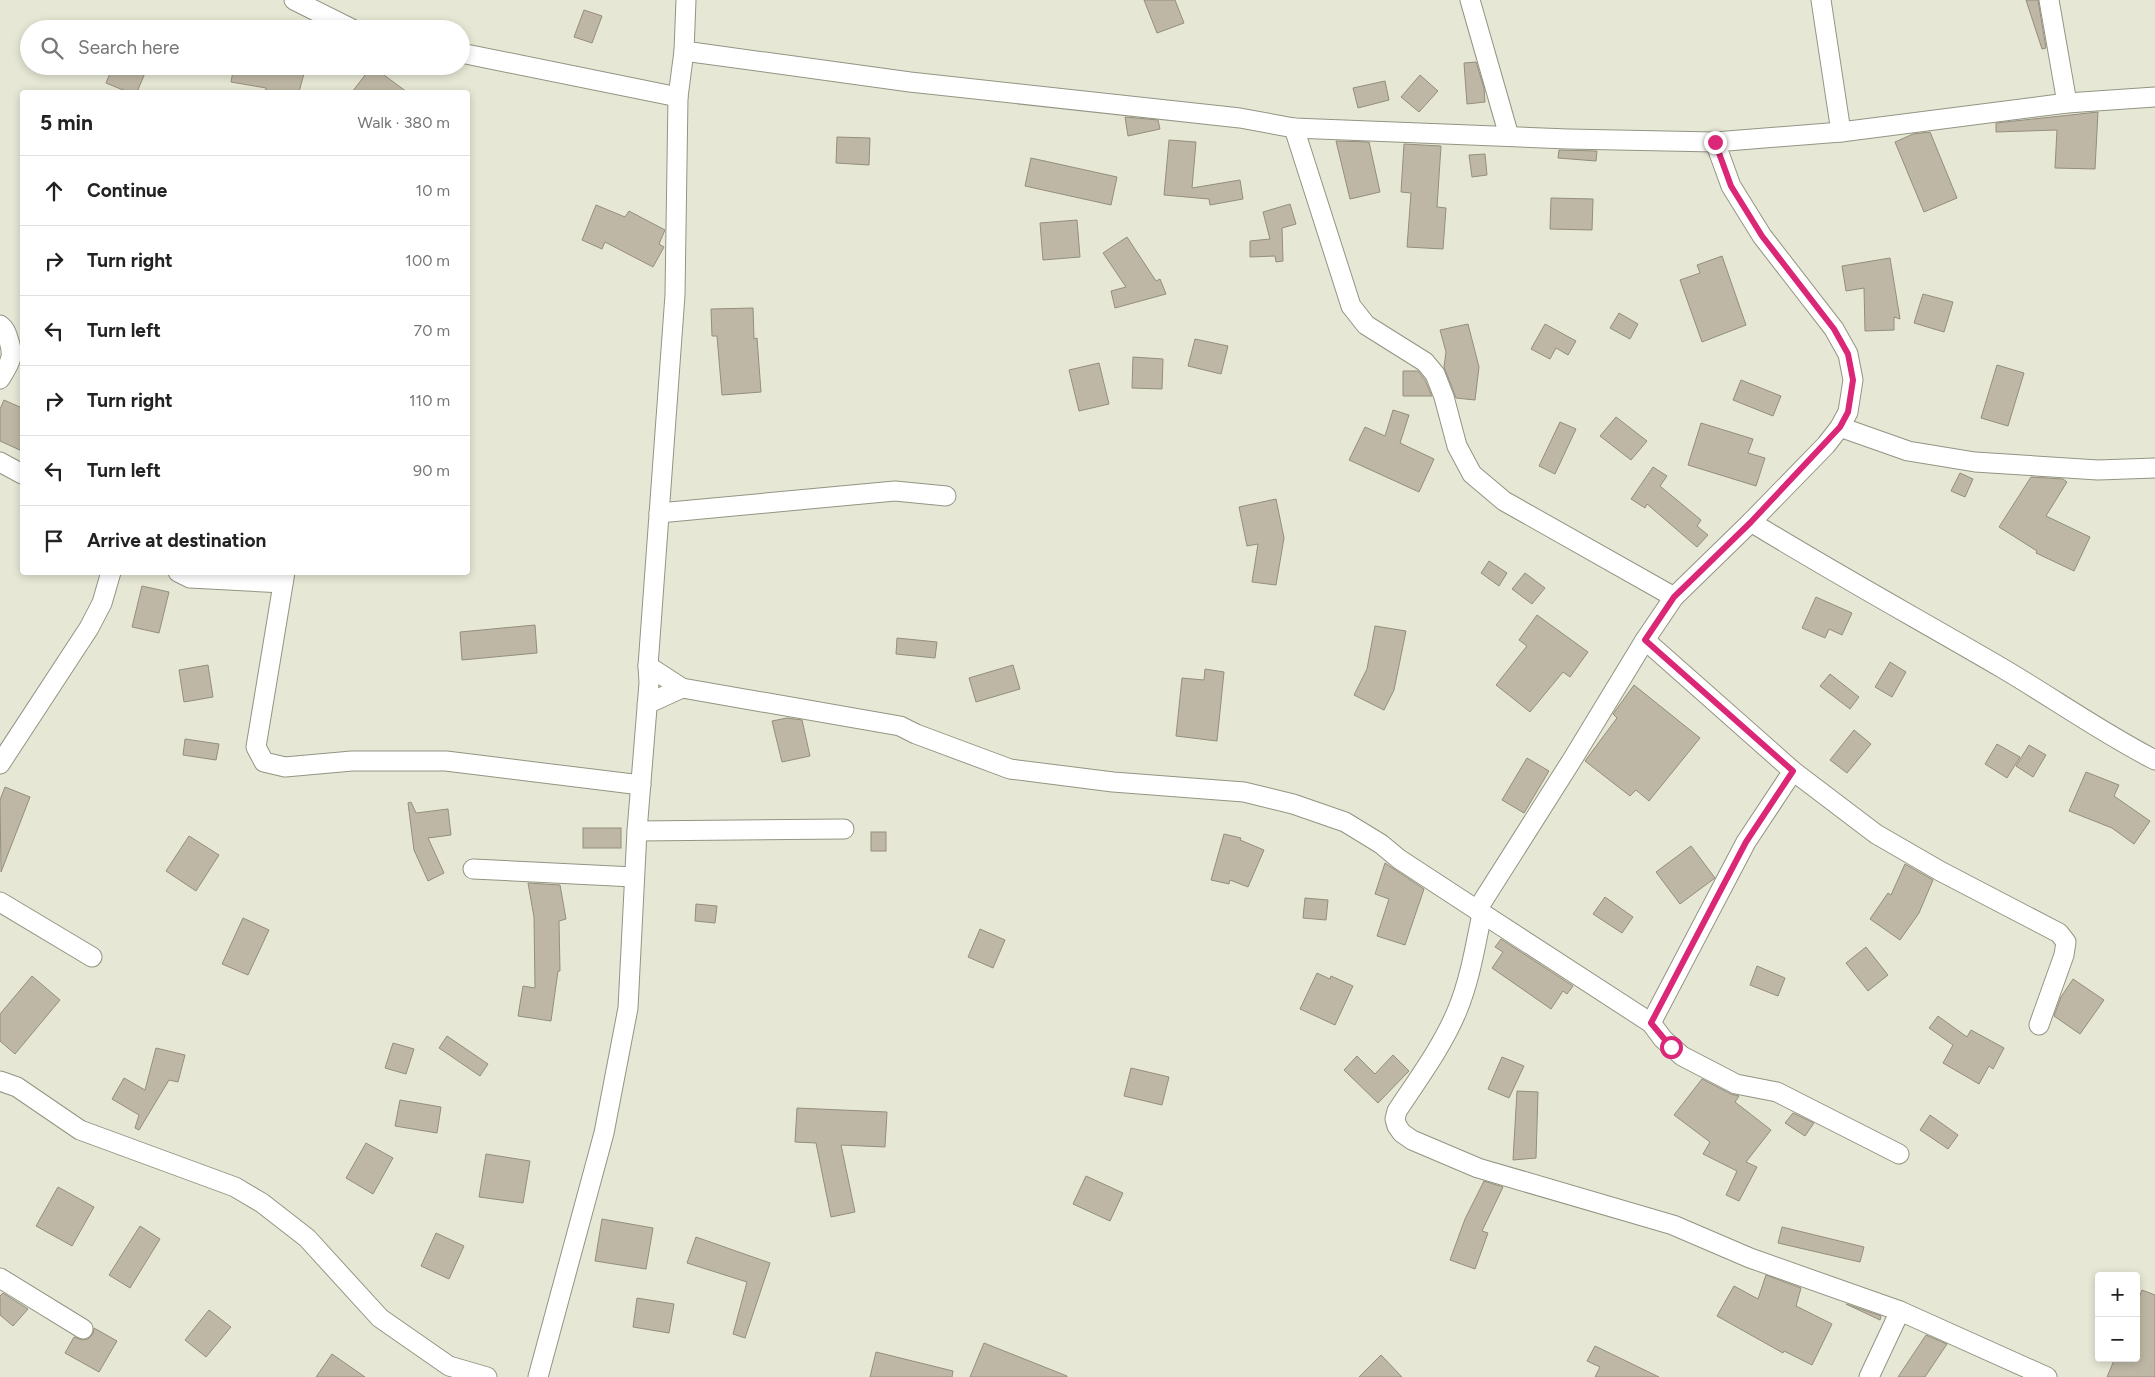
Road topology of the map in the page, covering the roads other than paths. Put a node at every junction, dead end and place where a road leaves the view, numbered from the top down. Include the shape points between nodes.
1 (294, 0) edge
2 (686, 0) edge
3 (1470, 0) edge
4 (1821, 0) edge
5 (2049, 0) edge
6 (334, 20) edge
7 (684, 51) junction
8 (470, 55) edge
9 (678, 97) junction
10 (2155, 97) edge
11 (2067, 103) junction
12 (1294, 128) junction
13 (1841, 132) junction
14 (1508, 136) junction
15 (1715, 142) junction
16 (0, 326) edge
17 (0, 379) edge
18 (1840, 427) junction
19 (0, 462) edge
20 (2155, 468) edge
21 (20, 473) edge
22 (946, 496) dead end
23 (660, 513) junction
24 (1751, 522) junction
25 (111, 575) edge
26 (184, 575) edge
27 (284, 578) edge
28 (1674, 597) junction
29 (1645, 640) junction
30 (648, 666) junction
31 (682, 688) junction
32 (648, 704) junction
33 (2155, 760) edge
34 (0, 764) edge
35 (1793, 771) junction
36 (641, 785) junction
37 (844, 829) dead end
38 (637, 831) junction
39 (473, 869) dead end
40 (634, 877) junction
41 (0, 902) edge
42 (1479, 912) junction
43 (92, 957) dead end
44 (1651, 1023) junction
45 (2039, 1025) dead end
46 (0, 1081) edge
47 (1899, 1154) dead end
48 (0, 1278) edge
49 (1900, 1311) junction
50 (84, 1329) dead end
51 (487, 1377) edge
52 (538, 1377) edge
53 (1868, 1377) edge
54 (2047, 1377) edge

1 - 6 street
2 - 7 street
3 - 14 street
4 - 13 street
5 - 11 street
7 - 9 street
7 - 12 street via 910,82 1240,118
8 - 9 street
9 - 23 street via 675,295
10 - 11 street
11 - 13 street
12 - 14 street
12 - 28 street via 1351,306 1366,325 1425,362 1435,374 1457,446 1472,474 1504,501
13 - 15 street
14 - 15 street
15 - 18 street via 1731,186 1762,236 1834,329 1848,354 1853,380 1848,412
16 - 17 street via 5,329 12,358
18 - 20 street via 1908,451 1965,461 2098,470
18 - 24 street
19 - 21 street
22 - 23 street via 895,491
23 - 30 street
24 - 28 street
24 - 33 street
25 - 34 street via 89,628
26 - 27 street via 190,578
27 - 36 street via 256,747 264,762 285,767 352,761 446,761
28 - 29 street
29 - 35 street
29 - 42 street
30 - 31 street
30 - 32 street
31 - 32 street
31 - 42 street via 900,726 1010,769 1113,782 1234,791 1271,798 1345,822
32 - 36 street
35 - 44 street via 1746,842
35 - 45 street via 1876,834 2059,933 2066,942 2064,955
36 - 38 street
37 - 38 street
38 - 40 street
39 - 40 street
40 - 52 street via 628,1008 604,1133
41 - 43 street
42 - 44 street
42 - 49 street via 1469,975 1457,1011 1438,1048 1397,1111 1395,1119 1402,1133 1478,1168 1673,1225 1750,1258
44 - 47 street via 1682,1056 1736,1084 1777,1092
46 - 51 street via 17,1087 80,1130 235,1187 262,1203 307,1238 380,1318 450,1366
48 - 50 street
49 - 53 street
49 - 54 street

